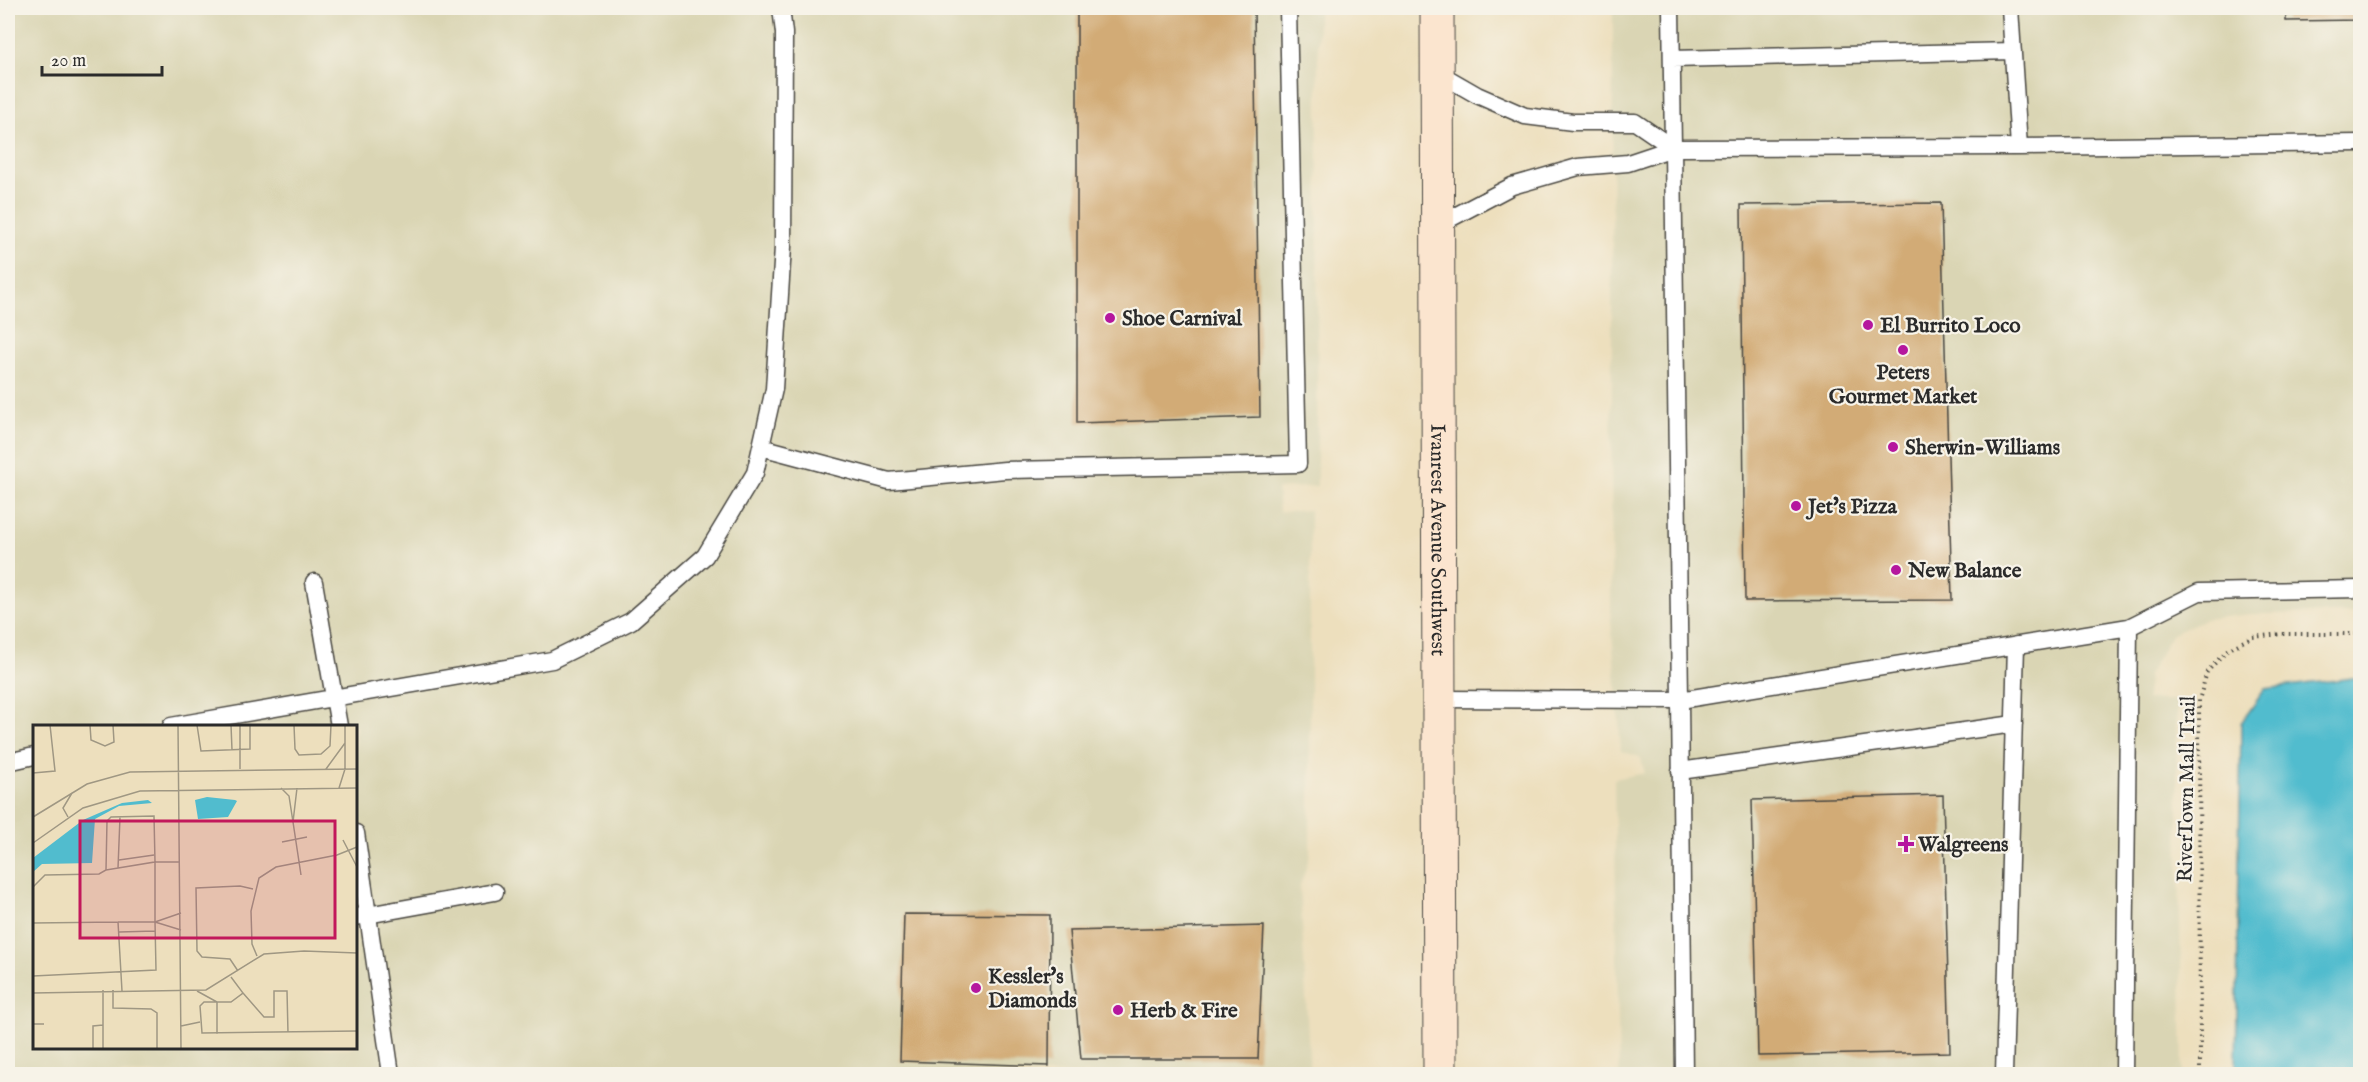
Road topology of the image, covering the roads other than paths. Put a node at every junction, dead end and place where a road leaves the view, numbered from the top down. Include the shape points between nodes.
1 (781, 8) edge
2 (1288, 8) edge
3 (1437, 8) edge
4 (1671, 8) edge
5 (2010, 8) edge
6 (2013, 51) junction
7 (1671, 59) junction
8 (1437, 72) junction
9 (2361, 143) edge
10 (2019, 147) junction
11 (1673, 148) junction
12 (1438, 225) junction
13 (761, 447) junction
14 (314, 582) dead end
15 (2361, 589) edge
16 (2129, 627) junction
17 (2016, 645) junction
18 (334, 698) junction
19 (1439, 699) junction
20 (1680, 700) junction
21 (2013, 724) junction
22 (177, 725) edge
23 (339, 725) edge
24 (33, 756) edge
25 (8, 762) edge
26 (1680, 771) junction
27 (357, 847) edge
28 (495, 892) dead end
29 (362, 916) edge
30 (391, 1074) edge
31 (1440, 1074) edge
32 (1684, 1074) edge
33 (2004, 1074) edge
34 (2124, 1074) edge

1 - 13 lane via 783,247 774,389
2 - 13 lane via 1298,464 1005,470 889,481
3 - 8 street, Ivanrest Avenue Southwest
4 - 7 lane
5 - 6 lane
6 - 7 lane
6 - 10 lane
7 - 11 lane
8 - 11 lane via 1525,116 1573,122 1635,122
8 - 12 street, Ivanrest Avenue Southwest
9 - 10 lane
10 - 11 lane
11 - 12 lane via 1628,163 1578,167 1512,186
11 - 20 lane
12 - 19 street, Ivanrest Avenue Southwest
13 - 18 lane via 755,473 705,556 631,621 552,660
14 - 18 lane
15 - 16 lane via 2199,592
16 - 17 lane
16 - 34 lane
17 - 20 lane
17 - 21 lane
18 - 22 lane
18 - 23 lane
19 - 20 lane
19 - 31 street, Ivanrest Avenue Southwest
20 - 26 lane
21 - 26 lane
21 - 33 lane
24 - 25 lane
26 - 32 lane
27 - 29 lane
28 - 29 lane
29 - 30 lane

